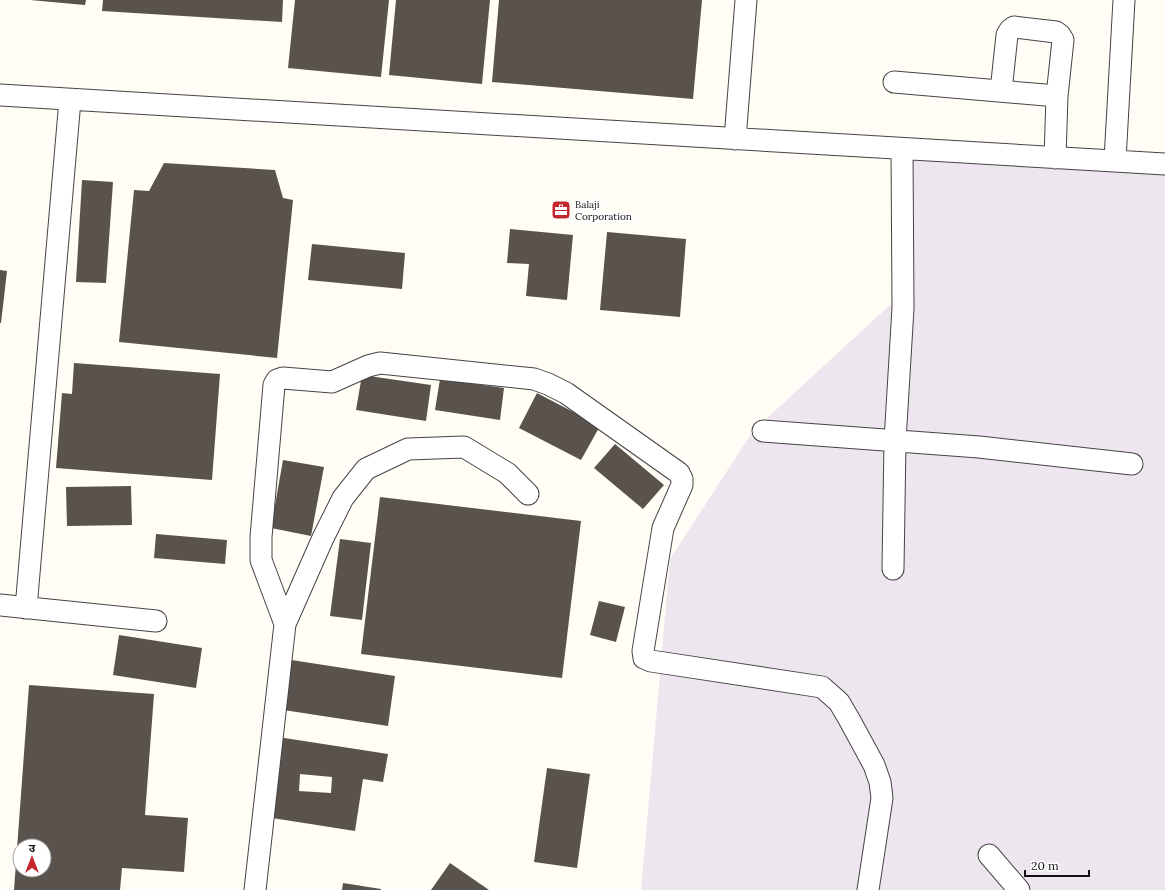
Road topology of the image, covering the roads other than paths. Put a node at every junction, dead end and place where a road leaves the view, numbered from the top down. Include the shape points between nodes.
1 (746, 0) edge
2 (1124, 0) edge
3 (894, 82) dead end
4 (1001, 91) junction
5 (0, 96) edge
6 (1057, 96) junction
7 (70, 100) junction
8 (734, 139) junction
9 (902, 148) junction
10 (1055, 158) junction
11 (1115, 160) junction
12 (1165, 164) edge
13 (763, 431) dead end
14 (896, 440) junction
15 (1132, 464) dead end
16 (528, 494) dead end
17 (893, 569) dead end
18 (0, 605) edge
19 (26, 608) junction
20 (156, 621) dead end
21 (285, 624) junction
22 (989, 855) dead end
23 (1015, 888) edge
24 (255, 890) edge
25 (868, 890) edge

1 - 8 street
2 - 11 street
3 - 4 street
4 - 6 street
4 - 6 street via 1007,35 1014,28 1056,32 1060,35 1062,40
5 - 7 street
6 - 10 street
7 - 8 street
7 - 19 street
8 - 9 street
9 - 10 street
9 - 14 street via 903,308
10 - 11 street
11 - 12 street
13 - 14 street
14 - 15 street
14 - 17 street
16 - 21 street via 507,473 464,447 408,449 366,469 344,498 323,538
18 - 19 street
19 - 20 street
21 - 24 street
21 - 25 street via 261,560 274,385 277,380 283,378 332,382 380,363 534,379 548,384 566,393 679,473 682,478 682,485 663,528 642,651 644,658 651,662 822,687 839,702 874,765 880,782 882,798
22 - 23 street

